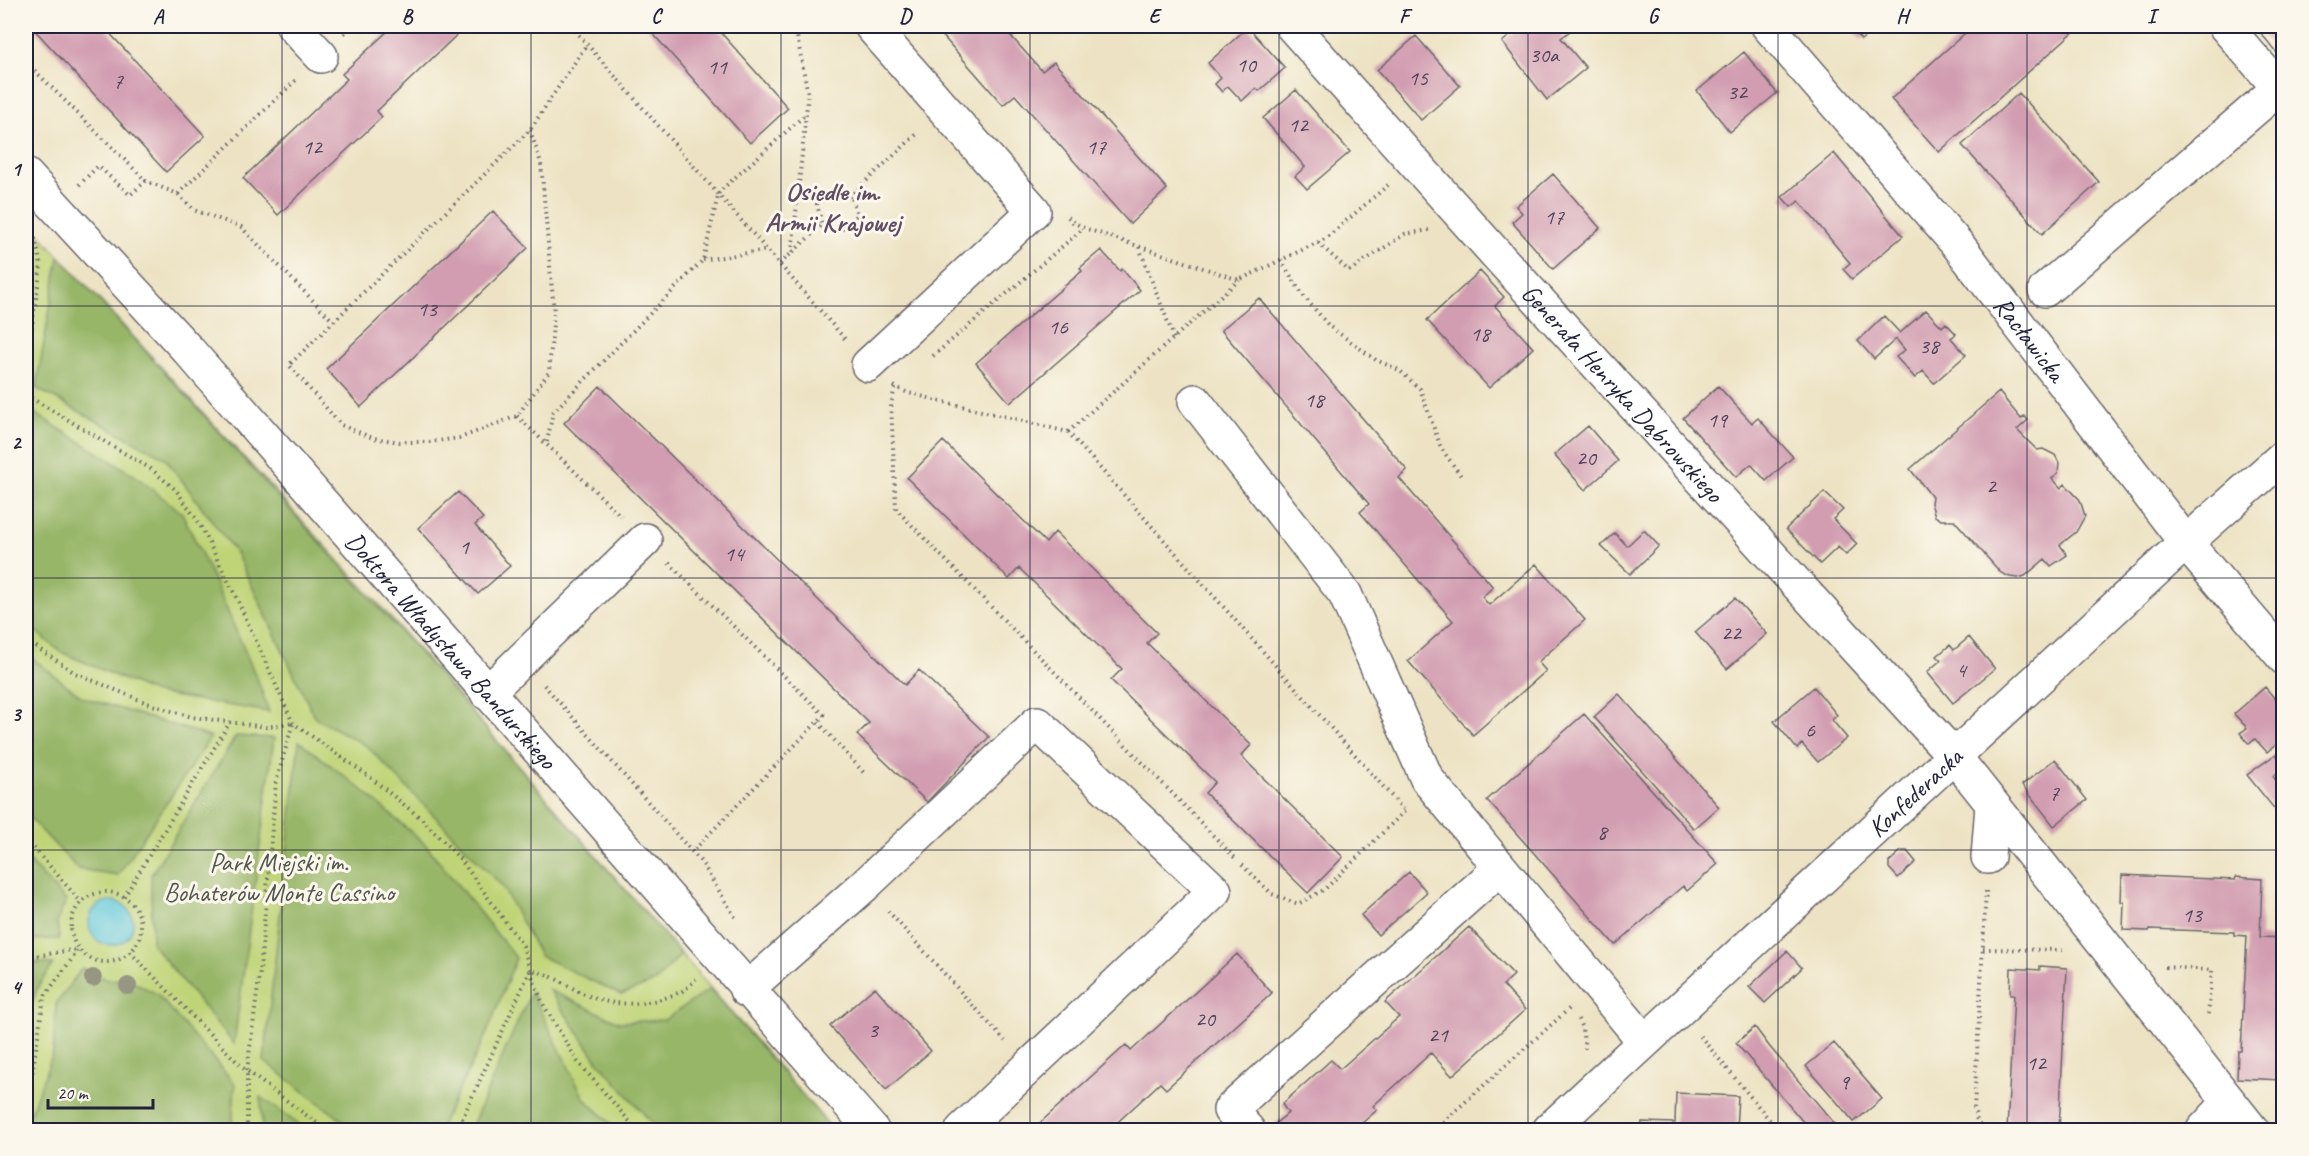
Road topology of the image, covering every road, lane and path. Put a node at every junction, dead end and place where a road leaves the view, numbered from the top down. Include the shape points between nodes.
1 (293, 26) edge
2 (353, 26) edge
3 (571, 26) edge
4 (795, 26) edge
5 (871, 26) edge
6 (1292, 26) edge
7 (1768, 26) edge
8 (2224, 26) edge
9 (587, 44) junction
10 (321, 56) junction
11 (26, 62) edge
12 (944, 108) junction
13 (806, 114) junction
14 (530, 130) junction
15 (26, 175) edge
16 (146, 181) junction
17 (1389, 185) dead end
18 (719, 192) junction
19 (177, 194) junction
20 (849, 197) junction
21 (56, 207) junction
22 (1065, 213) dead end
23 (822, 225) junction
24 (1084, 228) junction
25 (1139, 247) junction
26 (768, 250) junction
27 (792, 254) junction
28 (703, 260) junction
29 (1281, 260) junction
30 (780, 264) junction
31 (1239, 280) junction
32 (2045, 290) dead end
33 (333, 321) junction
34 (1174, 338) junction
35 (932, 357) dead end
36 (26, 364) edge
37 (868, 364) junction
38 (904, 380) dead end
39 (896, 387) junction
40 (26, 395) edge
41 (1195, 400) dead end
42 (517, 416) junction
43 (1068, 432) junction
44 (546, 443) junction
45 (2283, 456) edge
46 (1461, 476) dead end
47 (645, 540) junction
48 (2186, 543) junction
49 (26, 640) edge
50 (2283, 658) edge
51 (522, 659) junction
52 (487, 693) junction
53 (230, 722) junction
54 (818, 722) junction
55 (293, 723) junction
56 (1954, 756) junction
57 (864, 772) dead end
58 (1992, 805) junction
59 (1405, 811) junction
60 (1412, 819) dead end
61 (26, 839) edge
62 (692, 852) junction
63 (1988, 857) dead end
64 (1500, 868) junction
65 (865, 885) junction
66 (124, 897) junction
67 (81, 902) junction
68 (1985, 911) dead end
69 (736, 918) dead end
70 (2101, 940) junction
71 (79, 949) junction
72 (1983, 949) junction
73 (130, 952) junction
74 (26, 954) edge
75 (720, 959) junction
76 (2159, 967) dead end
77 (530, 970) junction
78 (746, 990) junction
79 (1572, 1006) dead end
80 (2208, 1026) dead end
81 (1695, 1029) dead end
82 (1644, 1041) junction
83 (1034, 1063) junction
84 (247, 1071) junction
85 (26, 1089) edge
86 (2229, 1102) junction
87 (1239, 1120) edge
88 (247, 1131) edge
89 (326, 1131) edge
90 (457, 1131) edge
91 (637, 1131) edge
92 (872, 1131) edge
93 (962, 1131) edge
94 (1434, 1131) edge
95 (1549, 1131) edge
96 (1778, 1131) edge
97 (1983, 1131) edge
98 (2203, 1131) edge
99 (2252, 1131) edge

1 - 10 street
2 - 10 path
3 - 9 path
4 - 13 path via 808,94
5 - 12 street
6 - 56 street, Generała Henryka Dąbrowskiego
7 - 48 street, Racławicka via 1958,245
8 - 32 street via 2279,88
9 - 14 path
9 - 18 path
10 - 19 path
11 - 16 path
12 - 20 path
12 - 37 street via 1034,211
13 - 18 path
13 - 27 path
14 - 33 path
14 - 42 path via 542,164 554,312 549,372
15 - 21 street, Doktora Władysława Bandurskiego
16 - 19 path
16 - 21 path via 130,195 98,166
17 - 29 path via 1325,239
18 - 26 path
18 - 28 path
19 - 33 path via 194,210 241,227
20 - 23 path via 831,192 817,204
20 - 23 path via 857,215 842,229
21 - 36 path via 34,228 41,266
21 - 52 street, Doktora Władysława Bandurskiego via 189,351
22 - 24 path
23 - 27 path
24 - 25 path
24 - 35 path
25 - 31 path
25 - 34 path
26 - 28 path
26 - 30 path
27 - 30 path
28 - 44 path via 553,412
29 - 31 path
29 - 46 path via 1302,294 1329,326 1376,360 1400,370 1420,389 1441,448
30 - 37 path
31 - 34 path
33 - 42 path via 289,365 341,425 373,438 430,442 460,438
34 - 43 path
37 - 39 path
38 - 39 path
39 - 43 path
39 - 59 path via 891,404 896,509 1272,894 1298,904 1325,890
40 - 55 path via 151,469 176,490 199,523
41 - 64 street via 1345,594 1427,779
42 - 44 path
43 - 59 path
44 - 47 path
45 - 48 street, Konfederacka
47 - 51 street
47 - 54 path via 824,716
48 - 50 street, Racławicka
48 - 56 street, Konfederacka
49 - 53 path via 75,673 152,705 192,717
51 - 52 street
51 - 62 path
52 - 75 street, Doktora Władysława Bandurskiego
53 - 55 path via 266,727
53 - 66 path
54 - 57 path
54 - 62 path
55 - 77 path via 423,820 460,860 523,946
55 - 84 path via 276,782
56 - 58 street, Generała Henryka Dąbrowskiego
56 - 82 street, Konfederacka
58 - 63 street
58 - 70 street, Generała Henryka Dąbrowskiego
59 - 60 path
61 - 67 path
62 - 69 path
64 - 82 street
64 - 87 street
65 - 78 street
65 - 83 path via 1006,1042
65 - 83 street via 1037,723 1215,891
66 - 67 path via 101,892
66 - 73 path via 139,915 141,927 139,939
67 - 71 path via 71,924
68 - 72 path
70 - 72 path via 2087,951
70 - 86 street, Generała Henryka Dąbrowskiego
71 - 73 path via 104,963
71 - 74 path
71 - 85 path via 44,997 32,1074
72 - 97 path via 1974,1108
73 - 84 path
75 - 77 path via 680,993 635,1004 613,1005
75 - 78 street, Doktora Władysława Bandurskiego
76 - 80 path via 2212,970
77 - 90 path
77 - 91 path via 543,1004 578,1062
78 - 92 street, Doktora Władysława Bandurskiego
79 - 94 path
81 - 96 path
82 - 95 street, Konfederacka
83 - 93 street
84 - 88 path
84 - 89 path
86 - 98 street
86 - 99 street, Generała Henryka Dąbrowskiego

